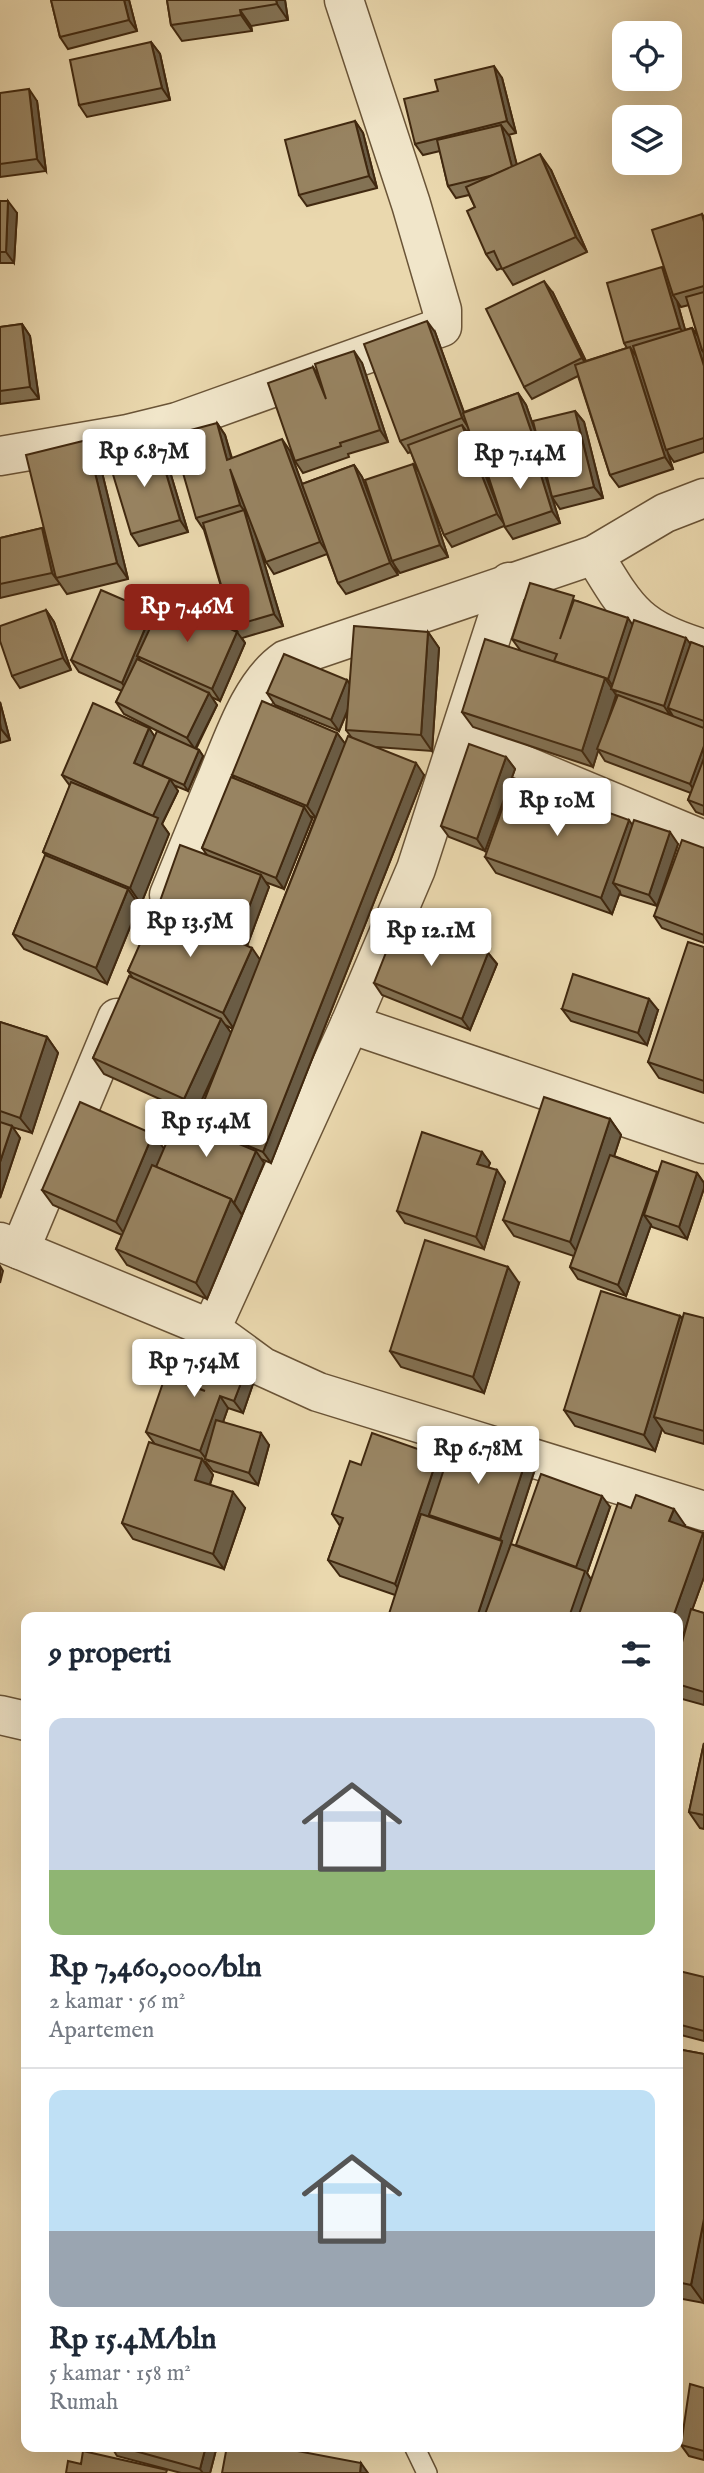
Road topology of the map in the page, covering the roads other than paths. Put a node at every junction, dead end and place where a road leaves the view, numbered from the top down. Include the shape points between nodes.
1 (344, 0) edge
2 (0, 456) edge
3 (704, 498) edge
4 (594, 555) junction
5 (509, 582) junction
6 (704, 649) edge
7 (459, 738) junction
8 (704, 840) edge
9 (155, 929) edge
10 (128, 993) edge
11 (350, 1024) junction
12 (704, 1144) edge
13 (10, 1246) edge
14 (211, 1329) junction
15 (704, 1511) edge
16 (0, 1715) edge
17 (21, 1720) edge
18 (417, 2452) edge
19 (428, 2473) edge

1 - 2 street via 411,204 442,310 442,327 177,422
3 - 4 street via 665,513
4 - 5 street
4 - 6 street via 640,621
5 - 7 street
5 - 9 street via 285,660 273,669 241,721
7 - 8 street
7 - 11 street via 416,869
10 - 13 street
11 - 12 street
11 - 14 street
13 - 14 street
14 - 15 street via 263,1367 318,1392
16 - 17 street
18 - 19 lane

